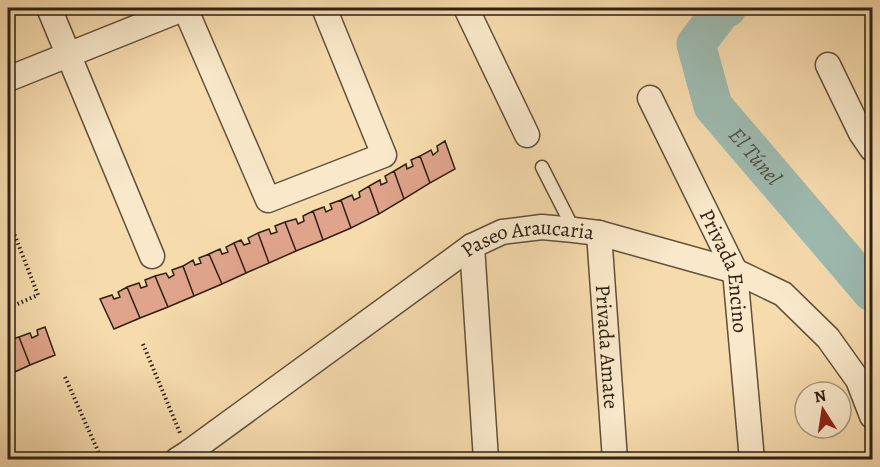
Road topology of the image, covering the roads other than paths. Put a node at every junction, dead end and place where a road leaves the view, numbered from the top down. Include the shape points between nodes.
1 (49, 8) edge
2 (185, 8) edge
3 (324, 8) edge
4 (466, 8) edge
5 (69, 55) junction
6 (828, 64) dead end
7 (8, 79) edge
8 (650, 98) dead end
9 (527, 135) dead end
10 (873, 149) edge
11 (542, 167) dead end
12 (574, 230) junction
13 (599, 233) junction
14 (472, 246) junction
15 (152, 256) dead end
16 (735, 271) junction
17 (873, 416) edge
18 (180, 450) edge
19 (486, 459) edge
20 (615, 459) edge
21 (752, 459) edge

1 - 5 street
2 - 3 street via 268,200 384,155
2 - 5 street
4 - 9 street
5 - 7 street
5 - 15 street
6 - 10 street via 861,133
8 - 16 street, Privada Encino
11 - 12 lane
12 - 13 street, Paseo Araucaria
12 - 14 street, Paseo Araucaria via 542,227 502,232
13 - 16 street, Paseo Araucaria
13 - 20 street, Privada Amate
14 - 18 street, Paseo Araucaria via 188,453
14 - 19 street
16 - 17 street, Paseo Araucaria via 783,294 828,338 858,380
16 - 21 street, Privada Encino

